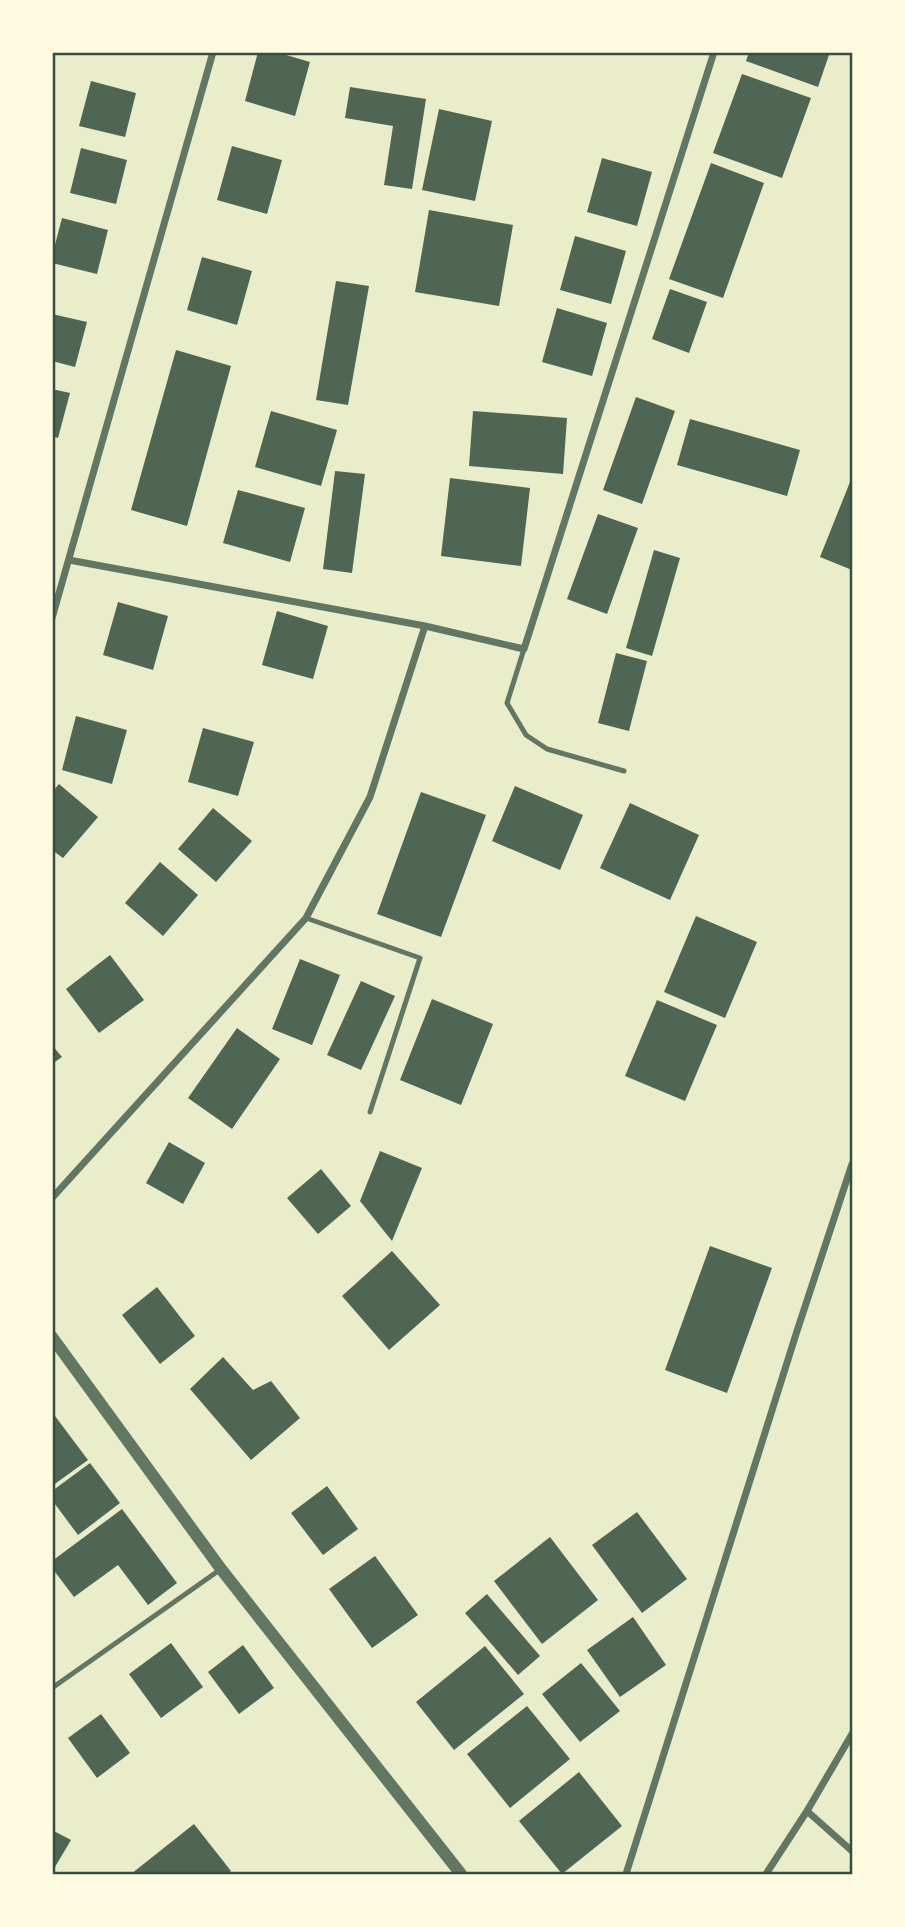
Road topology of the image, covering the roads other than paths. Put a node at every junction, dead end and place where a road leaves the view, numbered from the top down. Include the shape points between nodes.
1 (213, 52) edge
2 (714, 52) edge
3 (69, 561) junction
4 (52, 618) edge
5 (425, 626) junction
6 (524, 649) junction
7 (624, 771) dead end
8 (306, 918) junction
9 (370, 1112) dead end
10 (852, 1164) edge
11 (52, 1198) edge
12 (52, 1338) edge
13 (221, 1569) junction
14 (52, 1688) edge
15 (852, 1734) edge
16 (807, 1811) junction
17 (852, 1851) edge
18 (461, 1874) edge
19 (626, 1874) edge
20 (766, 1874) edge

1 - 3 street
2 - 6 street
3 - 4 street
3 - 5 street
5 - 6 street
5 - 8 street via 370,797
6 - 7 lane via 507,704 526,735 547,749
8 - 9 lane via 420,958
8 - 11 street
10 - 19 street
12 - 13 street
13 - 14 lane
13 - 18 street
15 - 16 street
16 - 17 street
16 - 20 street

